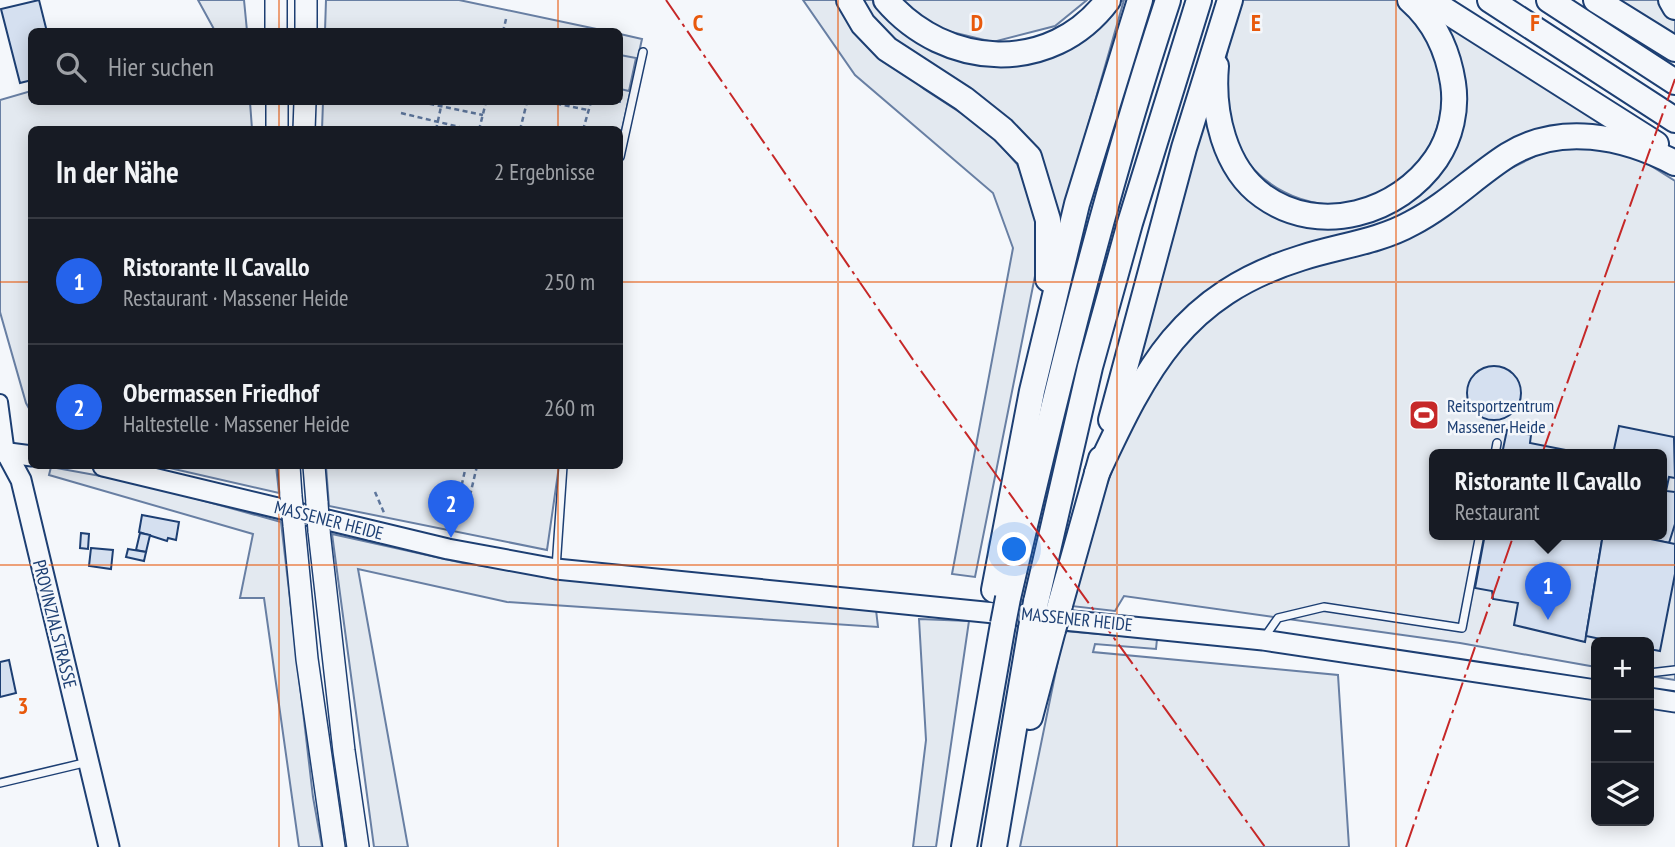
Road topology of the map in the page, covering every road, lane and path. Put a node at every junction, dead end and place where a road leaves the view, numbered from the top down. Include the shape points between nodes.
1 (276, 0) edge
2 (306, 0) edge
3 (849, 0) edge
4 (886, 0) edge
5 (1108, 0) edge
6 (1140, 0) edge
7 (1168, 0) edge
8 (1199, 0) edge
9 (1410, 0) edge
10 (1429, 0) edge
11 (1490, 0) edge
12 (1549, 0) edge
13 (1596, 0) edge
14 (1671, 0) edge
15 (1229, 3) edge
16 (1675, 7) edge
17 (506, 19) dead end
18 (276, 28) edge
19 (306, 28) edge
20 (504, 28) edge
21 (1675, 49) edge
22 (643, 52) dead end
23 (1675, 82) edge
24 (277, 105) edge
25 (305, 105) edge
26 (442, 105) edge
27 (446, 105) edge
28 (485, 105) edge
29 (526, 105) edge
30 (563, 105) edge
31 (590, 105) edge
32 (588, 110) junction
33 (401, 113) dead end
34 (483, 115) junction
35 (1675, 120) edge
36 (438, 121) junction
37 (277, 126) edge
38 (304, 126) edge
39 (437, 126) edge
40 (457, 126) edge
41 (480, 126) edge
42 (521, 126) edge
43 (584, 126) edge
44 (623, 144) edge
45 (1675, 156) edge
46 (1675, 163) edge
47 (1032, 391) junction
48 (0, 402) edge
49 (1497, 443) dead end
50 (1496, 449) edge
51 (4, 453) edge
52 (28, 456) edge
53 (115, 469) edge
54 (289, 469) edge
55 (314, 469) edge
56 (465, 469) edge
57 (476, 469) edge
58 (563, 469) edge
59 (1097, 473) junction
60 (375, 492) dead end
61 (456, 510) dead end
62 (466, 512) dead end
63 (387, 521) dead end
64 (1479, 540) edge
65 (556, 569) junction
66 (1001, 597) junction
67 (1048, 603) junction
68 (1263, 640) junction
69 (1675, 668) edge
70 (1654, 672) edge
71 (1591, 689) edge
72 (1654, 699) edge
73 (1675, 702) edge
74 (89, 762) junction
75 (0, 782) edge
76 (996, 838) edge
77 (109, 847) edge
78 (334, 847) edge
79 (358, 847) edge
80 (964, 847) edge

1 - 18 main road
2 - 19 main road
3 - 47 highway via 863,24 887,49 964,99 1029,158 1048,220 1050,265
4 - 5 highway via 904,21 945,46 999,56 1032,51 1072,34
6 - 47 highway via 1077,204
7 - 66 highway via 1102,215
8 - 67 highway via 1094,354
9 - 15 highway via 1423,11 1450,63 1456,102 1445,146 1422,180 1392,201 1357,214 1321,217 1263,196 1228,150 1217,118 1216,69
10 - 45 highway
11 - 35 highway
12 - 23 highway
13 - 21 highway
14 - 16 highway
15 - 59 highway via 1184,148
17 - 20 path
22 - 44 lane
24 - 37 main road
25 - 38 main road
26 - 36 path
27 - 34 path
28 - 34 path
29 - 42 path
30 - 32 path
31 - 32 path
32 - 43 path
33 - 36 path
34 - 41 path
36 - 39 path
36 - 40 path
46 - 59 highway via 1604,137 1580,134 1544,139 1509,154 1412,224 1262,272 1217,297 1155,360 1130,401
47 - 66 highway
48 - 51 street, PROVINZIALSTRASSE
49 - 50 lane
51 - 52 street
51 - 74 street, PROVINZIALSTRASSE via 21,480
53 - 65 street, MASSENER HEIDE via 442,548
54 - 78 main road, bridge via 307,659
55 - 79 main road, bridge
56 - 61 path
57 - 62 path
58 - 65 lane
59 - 67 highway
60 - 63 path
64 - 68 lane via 1462,628 1324,607 1278,618
65 - 68 street, MASSENER HEIDE
66 - 80 highway, bridge
67 - 76 highway, bridge
68 - 71 street, MASSENER HEIDE
69 - 70 lane
72 - 73 street
74 - 75 lane
74 - 77 street, PROVINZIALSTRASSE

